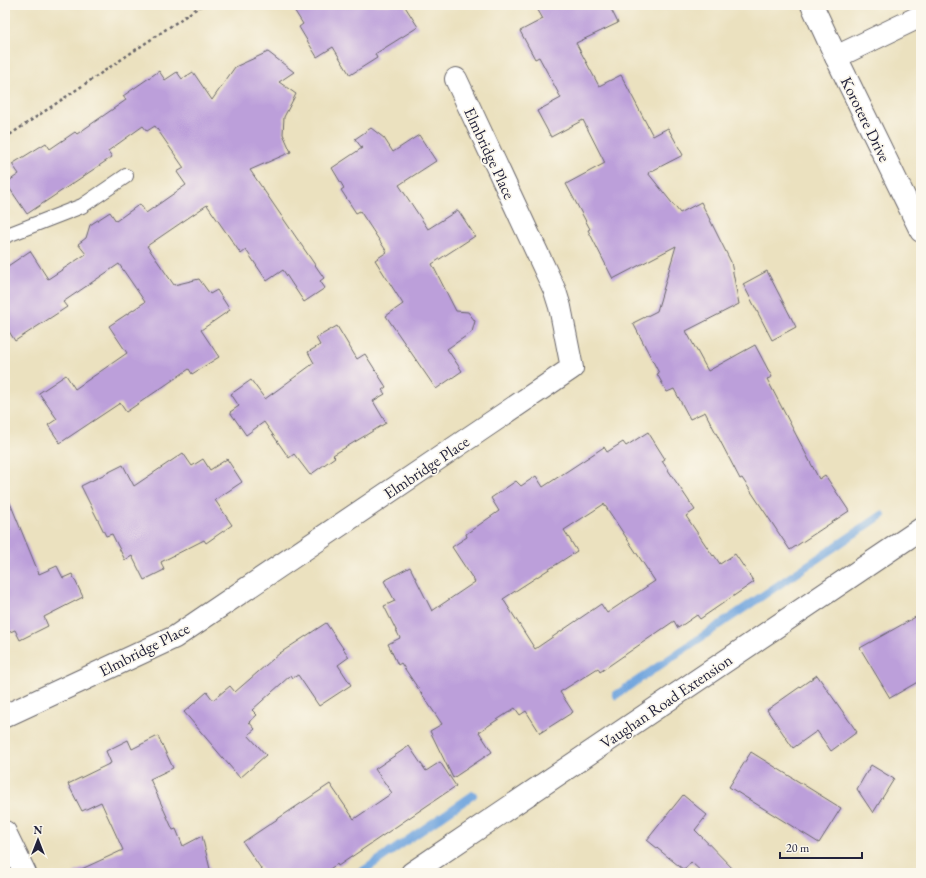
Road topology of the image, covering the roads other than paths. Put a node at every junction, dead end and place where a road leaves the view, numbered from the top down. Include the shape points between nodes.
1 (812, 5) edge
2 (921, 16) edge
3 (836, 57) junction
4 (456, 78) dead end
5 (126, 176) dead end
6 (921, 231) edge
7 (5, 236) edge
8 (921, 528) edge
9 (5, 716) edge
10 (5, 832) edge
11 (25, 873) edge
12 (412, 873) edge

1 - 3 street, Korotere Drive
2 - 3 street
3 - 6 street, Korotere Drive
4 - 9 street, Elmbridge Place via 555,291 572,368 175,637
5 - 7 lane via 82,206
8 - 12 street, Vaughan Road Extension
10 - 11 street

